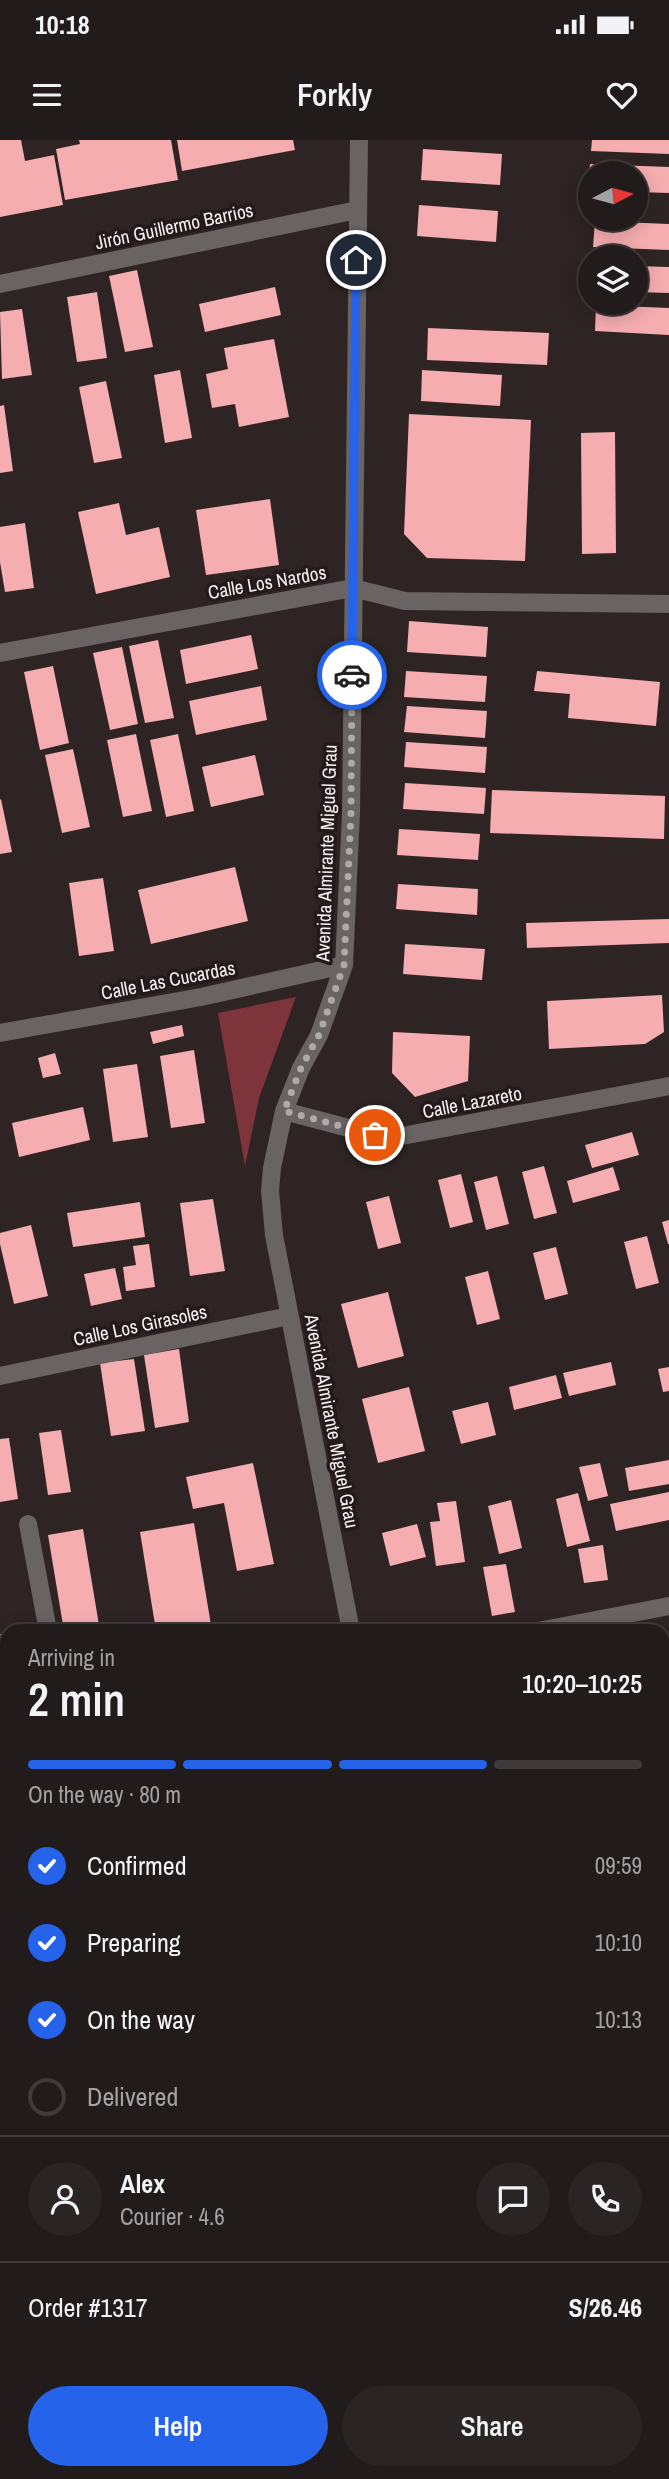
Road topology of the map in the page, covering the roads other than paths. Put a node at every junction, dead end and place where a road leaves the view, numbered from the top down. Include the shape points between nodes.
1 (359, 140) edge
2 (357, 210) junction
3 (0, 284) edge
4 (353, 588) junction
5 (669, 604) edge
6 (0, 653) edge
7 (344, 965) junction
8 (0, 1033) edge
9 (669, 1086) edge
10 (284, 1111) junction
11 (289, 1316) junction
12 (0, 1376) edge
13 (28, 1524) dead end
14 (669, 1606) edge
15 (47, 1624) edge
16 (350, 1624) edge
17 (575, 1624) edge

1 - 2 street, Avenida Almirante Miguel Grau
2 - 3 street, Jirón Guillermo Barrios
2 - 4 street, Avenida Almirante Miguel Grau
4 - 5 street, Calle Los Nardos via 405,601
4 - 6 street, Calle Los Nardos
4 - 7 street, Avenida Almirante Miguel Grau
7 - 8 street, Calle Las Cucardas via 201,997
7 - 10 street, Avenida Almirante Miguel Grau
9 - 10 street, Calle Lazareto via 402,1136 375,1135
10 - 11 street, Avenida Almirante Miguel Grau via 270,1191
11 - 12 street, Calle Los Girasoles
11 - 16 street, Avenida Almirante Miguel Grau
13 - 15 street
14 - 17 street

